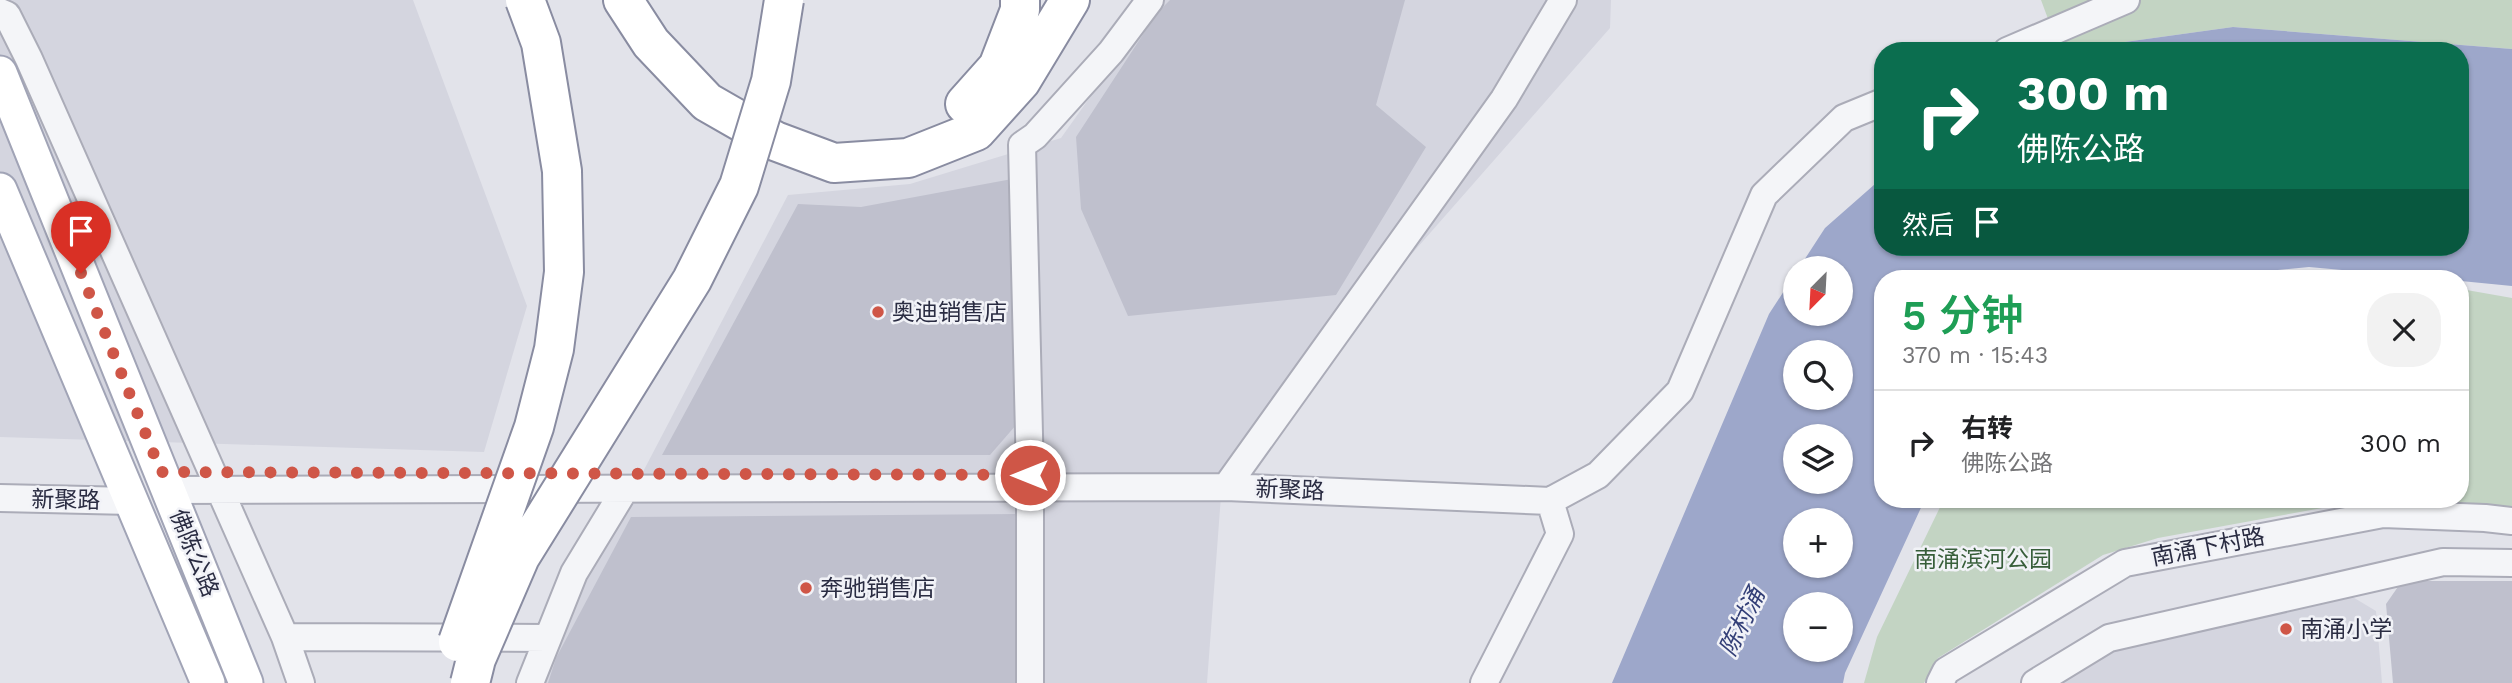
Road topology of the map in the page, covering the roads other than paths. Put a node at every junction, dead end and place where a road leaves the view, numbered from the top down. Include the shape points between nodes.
1 (526, 0) edge
2 (623, 0) edge
3 (654, 0) edge
4 (784, 0) edge
5 (1020, 0) edge
6 (1070, 0) edge
7 (1150, 0) edge
8 (1563, 0) edge
9 (2126, 0) edge
10 (0, 12) edge
11 (2028, 42) edge
12 (0, 73) edge
13 (1874, 106) edge
14 (0, 190) edge
15 (165, 481) junction
16 (216, 481) junction
17 (1030, 482) junction
18 (1226, 487) junction
19 (625, 489) junction
20 (0, 498) edge
21 (131, 501) junction
22 (1550, 501) junction
23 (2512, 521) edge
24 (2512, 563) edge
25 (285, 637) junction
26 (548, 638) junction
27 (208, 683) edge
28 (246, 683) edge
29 (301, 683) edge
30 (448, 683) edge
31 (470, 683) edge
32 (530, 683) edge
33 (1030, 683) edge
34 (1484, 683) edge
35 (1940, 683) edge
36 (2035, 683) edge

1 - 30 highway, bridge via 541,43 562,171 564,272 554,349 534,427 456,648
2 - 6 highway via 651,43 707,102 775,141 834,163 908,158 976,131 1021,81
3 - 5 highway via 670,26 723,81 786,117 838,136 902,132 961,109 998,67
4 - 31 highway, bridge via 771,81 739,186 691,280 520,557
7 - 17 street via 1111,51 1022,145
8 - 18 street via 1504,99
9 - 11 street
10 - 16 street via 7,15 29,58
12 - 15 main road, 佛陈公路
13 - 22 street via 1844,118 1764,195 1680,391 1598,475
14 - 21 main road, 佛陈公路
15 - 16 street
15 - 28 main road, 佛陈公路
16 - 17 street
16 - 19 street
16 - 25 street
17 - 18 street, 新聚路
17 - 19 street
17 - 33 street
18 - 22 street, 新聚路
19 - 26 street via 574,573
20 - 21 street, 新聚路
21 - 27 main road, 佛陈公路
22 - 34 street via 1560,534
23 - 35 street, 南涌下村路 via 2383,514 2125,563 1946,671
24 - 36 street via 2443,562 2109,638
25 - 26 street
25 - 29 street
26 - 32 street

